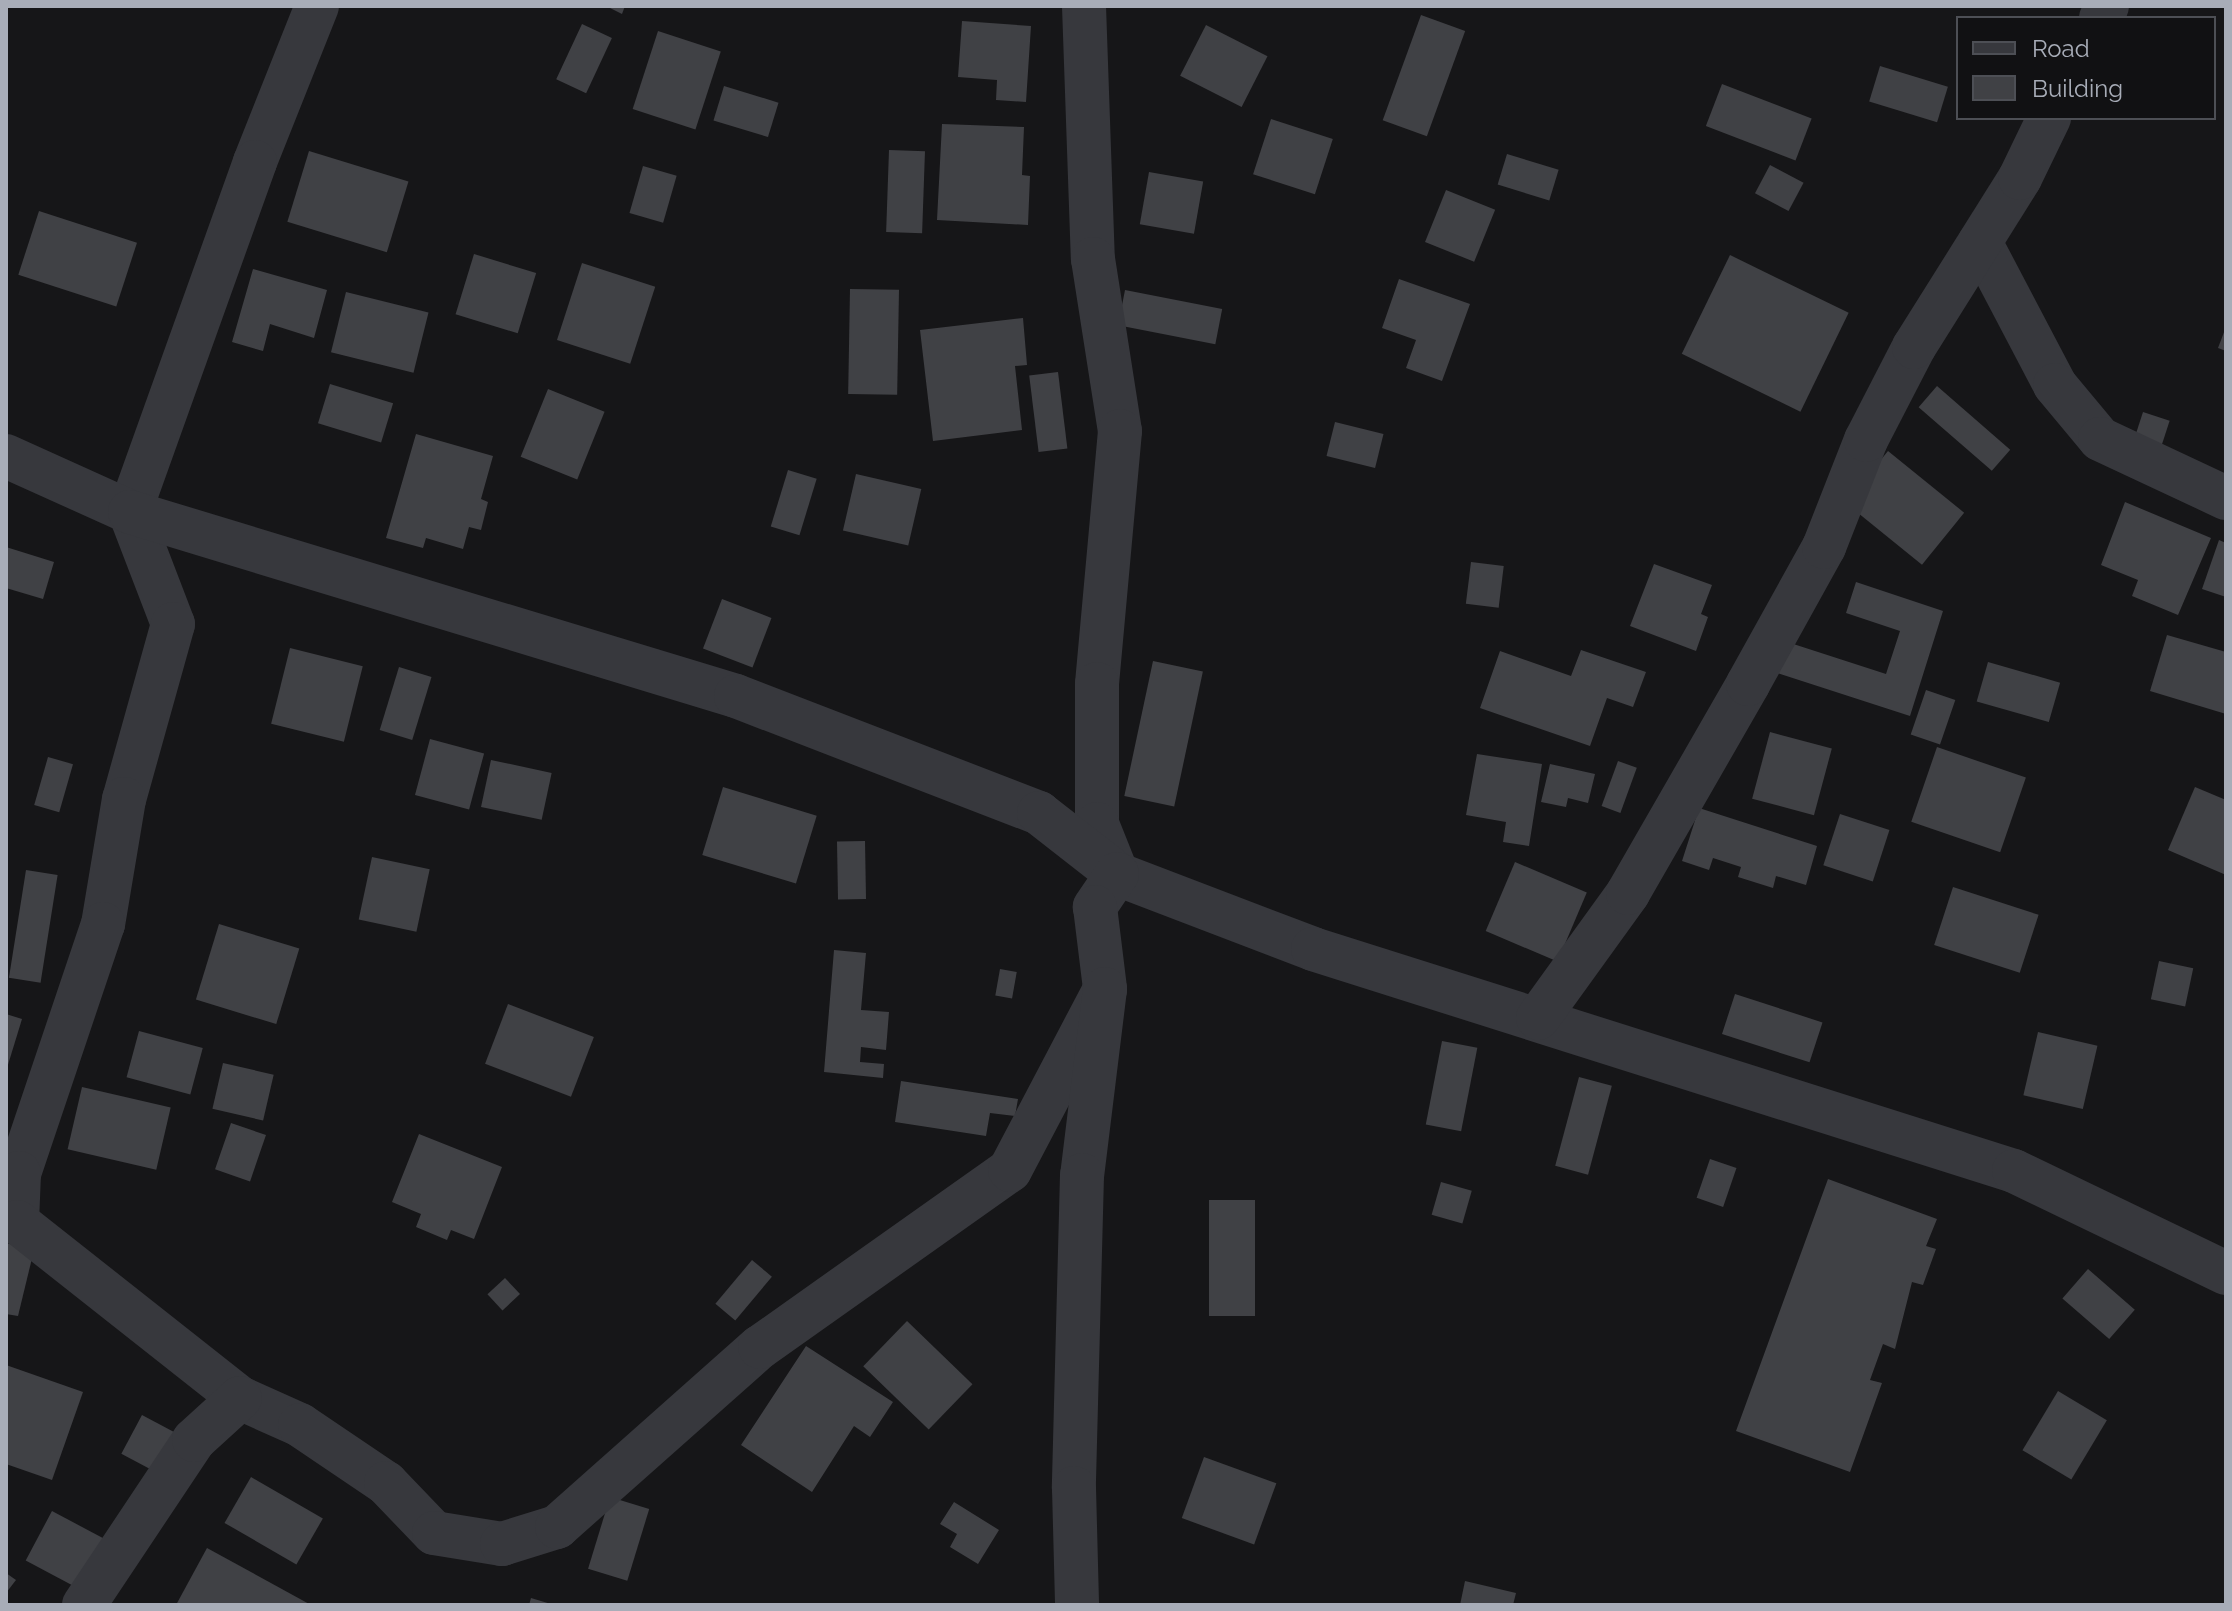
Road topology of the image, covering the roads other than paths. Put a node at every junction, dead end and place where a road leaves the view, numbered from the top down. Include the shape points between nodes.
1 (317, 6) edge
2 (1084, 6) edge
3 (2048, 120) edge
4 (1980, 242) junction
5 (6, 456) edge
6 (2226, 498) edge
7 (130, 512) junction
8 (1117, 874) junction
9 (1105, 989) junction
10 (1538, 1018) junction
11 (2226, 1273) edge
12 (240, 1398) junction
13 (84, 1605) edge
14 (1077, 1605) edge

1 - 7 street via 255,162
2 - 8 street via 1093,259 1120,431 1097,684 1097,824
3 - 4 street
4 - 6 street via 2055,385 2100,439
4 - 10 street via 1914,347 1866,440 1824,547 1741,697 1628,893
5 - 7 street
7 - 8 street via 736,696 1039,813
7 - 12 street via 173,624 124,799 103,924 19,1173 17,1222
8 - 9 street via 1095,907
8 - 10 street via 1313,949
9 - 12 street via 1010,1170 760,1347 557,1527 502,1544 434,1533 386,1483 300,1425
9 - 14 street via 1082,1175 1074,1488
10 - 11 street via 2014,1171
12 - 13 street via 194,1440

